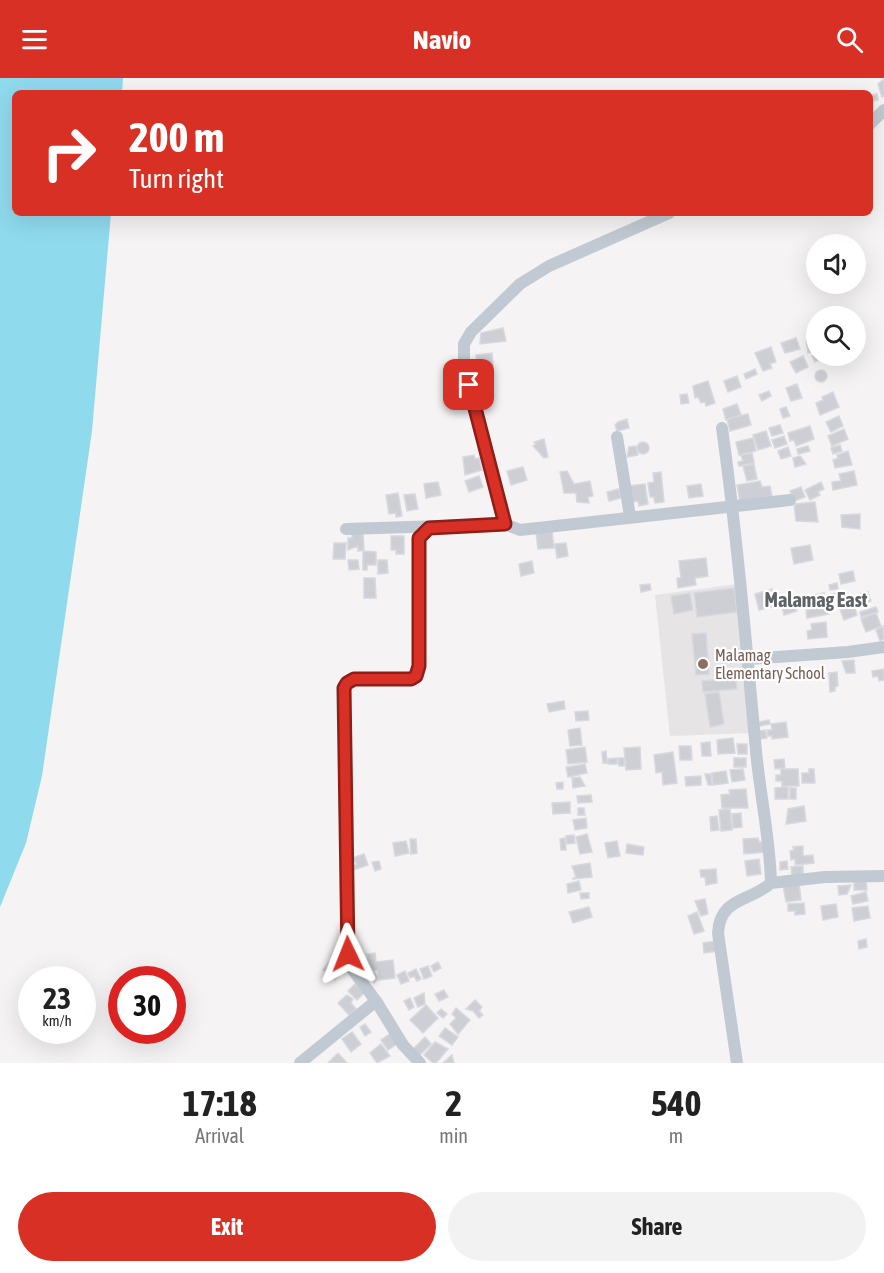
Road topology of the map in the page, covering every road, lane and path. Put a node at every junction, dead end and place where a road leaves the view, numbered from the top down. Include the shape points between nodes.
1 (884, 110) edge
2 (873, 121) edge
3 (662, 216) edge
4 (722, 428) dead end
5 (617, 437) dead end
6 (790, 500) dead end
7 (733, 506) junction
8 (630, 516) junction
9 (505, 524) junction
10 (429, 528) junction
11 (346, 529) dead end
12 (884, 647) edge
13 (748, 659) junction
14 (884, 876) edge
15 (771, 883) junction
16 (376, 1001) junction
17 (300, 1063) edge
18 (420, 1063) edge
19 (737, 1063) edge

1 - 2 street
3 - 9 street via 549,266 520,284 477,323 464,344 464,366
4 - 7 street
5 - 8 street
6 - 7 street
7 - 8 street
7 - 13 street
8 - 9 street via 520,530
9 - 10 street
10 - 11 street
10 - 16 street via 419,538 416,676 354,679 344,688 348,954 352,969
12 - 13 street
13 - 15 street
14 - 15 street
15 - 19 street via 725,909 719,920
16 - 17 street
16 - 18 street via 403,1045

